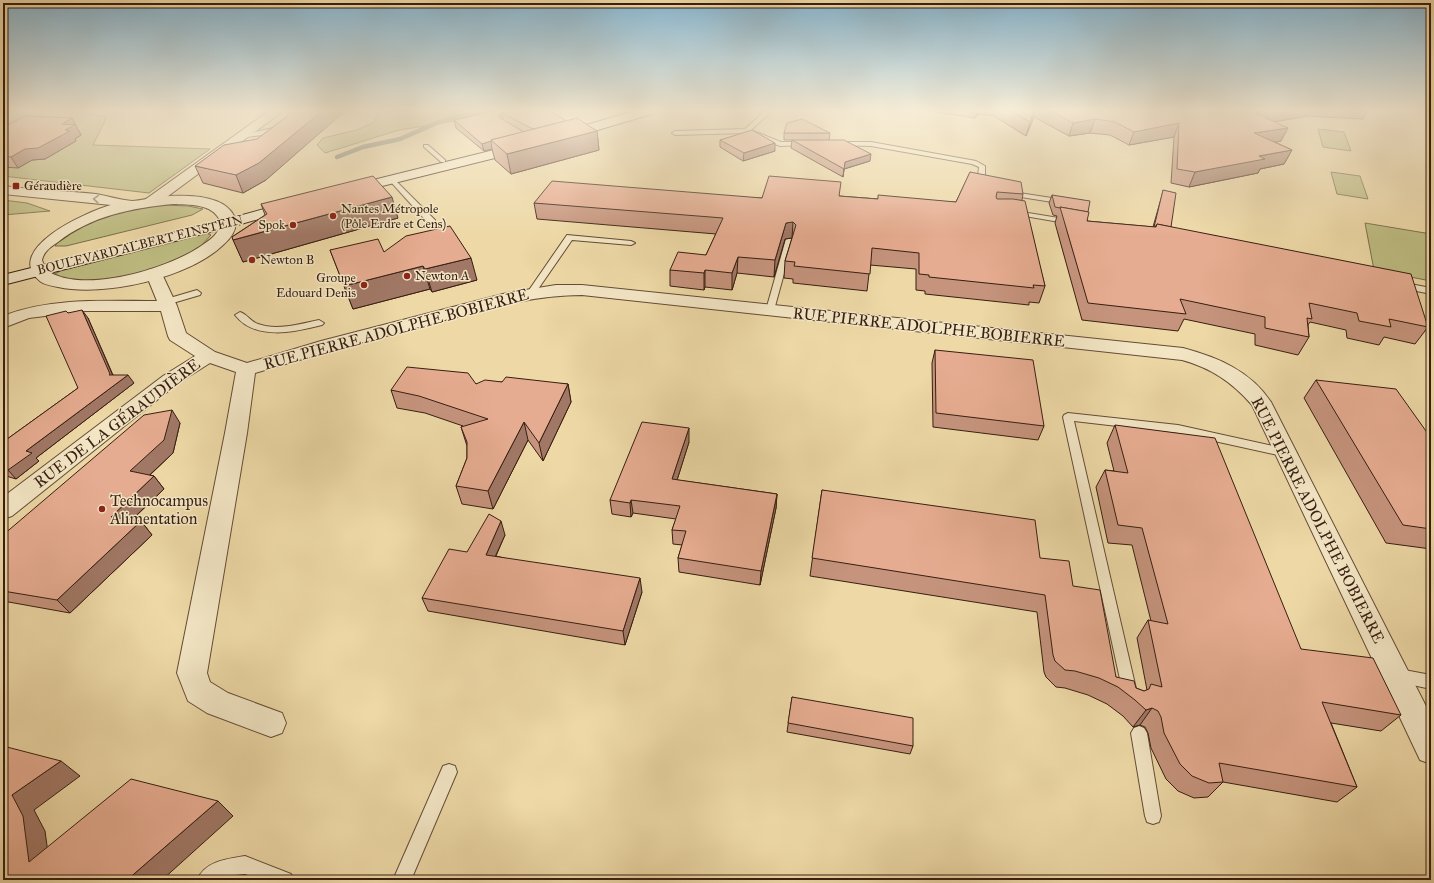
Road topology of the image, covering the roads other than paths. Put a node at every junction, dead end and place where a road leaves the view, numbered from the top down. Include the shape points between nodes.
1 (220, 152) edge
2 (433, 152) edge
3 (483, 152) edge
4 (492, 152) edge
5 (918, 152) edge
6 (443, 161) junction
7 (392, 180) junction
8 (3, 190) edge
9 (40, 195) junction
10 (306, 198) edge
11 (151, 202) junction
12 (1075, 204) edge
13 (134, 205) junction
14 (1002, 211) edge
15 (68, 217) junction
16 (228, 219) junction
17 (432, 222) dead end
18 (1082, 224) edge
19 (789, 241) edge
20 (631, 243) dead end
21 (36, 266) junction
22 (3, 268) edge
23 (154, 274) junction
24 (3, 280) edge
25 (1392, 283) edge
26 (1431, 291) edge
27 (197, 293) dead end
28 (531, 293) junction
29 (167, 304) junction
30 (770, 310) junction
31 (240, 315) dead end
32 (3, 322) edge
33 (319, 323) dead end
34 (208, 356) junction
35 (246, 369) junction
36 (1287, 453) junction
37 (3, 510) edge
38 (1396, 675) junction
39 (1431, 682) edge
40 (1132, 699) edge
41 (271, 723) dead end
42 (1139, 733) dead end
43 (1431, 749) edge
44 (449, 772) dead end
45 (1153, 816) dead end
46 (206, 880) edge
47 (285, 880) edge
48 (402, 880) edge

1 - 11 street
2 - 6 lane
3 - 6 street
4 - 7 street
5 - 12 lane via 974,162 982,166 981,185 988,189
6 - 7 street via 339,190
7 - 17 lane
8 - 9 street
13 -> 9 street via 108,200
9 - 15 street
10 - 16 street, BOULEVARD ALBERT EINSTEIN
11 - 13 street
11 - 16 street via 194,201 211,204 219,208
13 - 15 street via 101,214
14 - 18 lane
15 - 21 street via 52,238 43,245
16 - 21 street, BOULEVARD ALBERT EINSTEIN
16 - 23 street via 225,233 215,244 196,256
19 - 30 lane
20 - 28 lane via 570,238
21 - 22 street, BOULEVARD ALBERT EINSTEIN
21 - 23 street via 48,279 77,284 107,284
21 - 24 street, BOULEVARD ALBERT EINSTEIN
23 - 29 street, RUE DE LA GÉRAUDIÈRE
25 - 26 lane
27 - 29 lane
28 - 30 street, RUE PIERRE ADOLPHE BOBIERRE via 582,290
28 - 35 street, RUE PIERRE ADOLPHE BOBIERRE
29 - 32 street via 85,306 26,313
29 - 34 street, RUE DE LA GÉRAUDIÈRE via 177,336
30 - 36 street, RUE PIERRE ADOLPHE BOBIERRE via 1183,354 1205,360 1228,371 1247,385 1261,402
31 - 33 lane via 249,323 264,328 300,327
34 - 35 street, RUE PIERRE ADOLPHE BOBIERRE
34 - 37 street, RUE DE LA GÉRAUDIÈRE via 170,380
35 - 41 street via 192,673 198,691 218,703
36 - 38 street, RUE PIERRE ADOLPHE BOBIERRE
36 - 40 lane via 1178,429 1068,417
38 - 39 lane
38 - 43 street, RUE PIERRE ADOLPHE BOBIERRE
42 - 45 lane
44 - 48 lane
46 - 47 lane via 222,868 245,865

